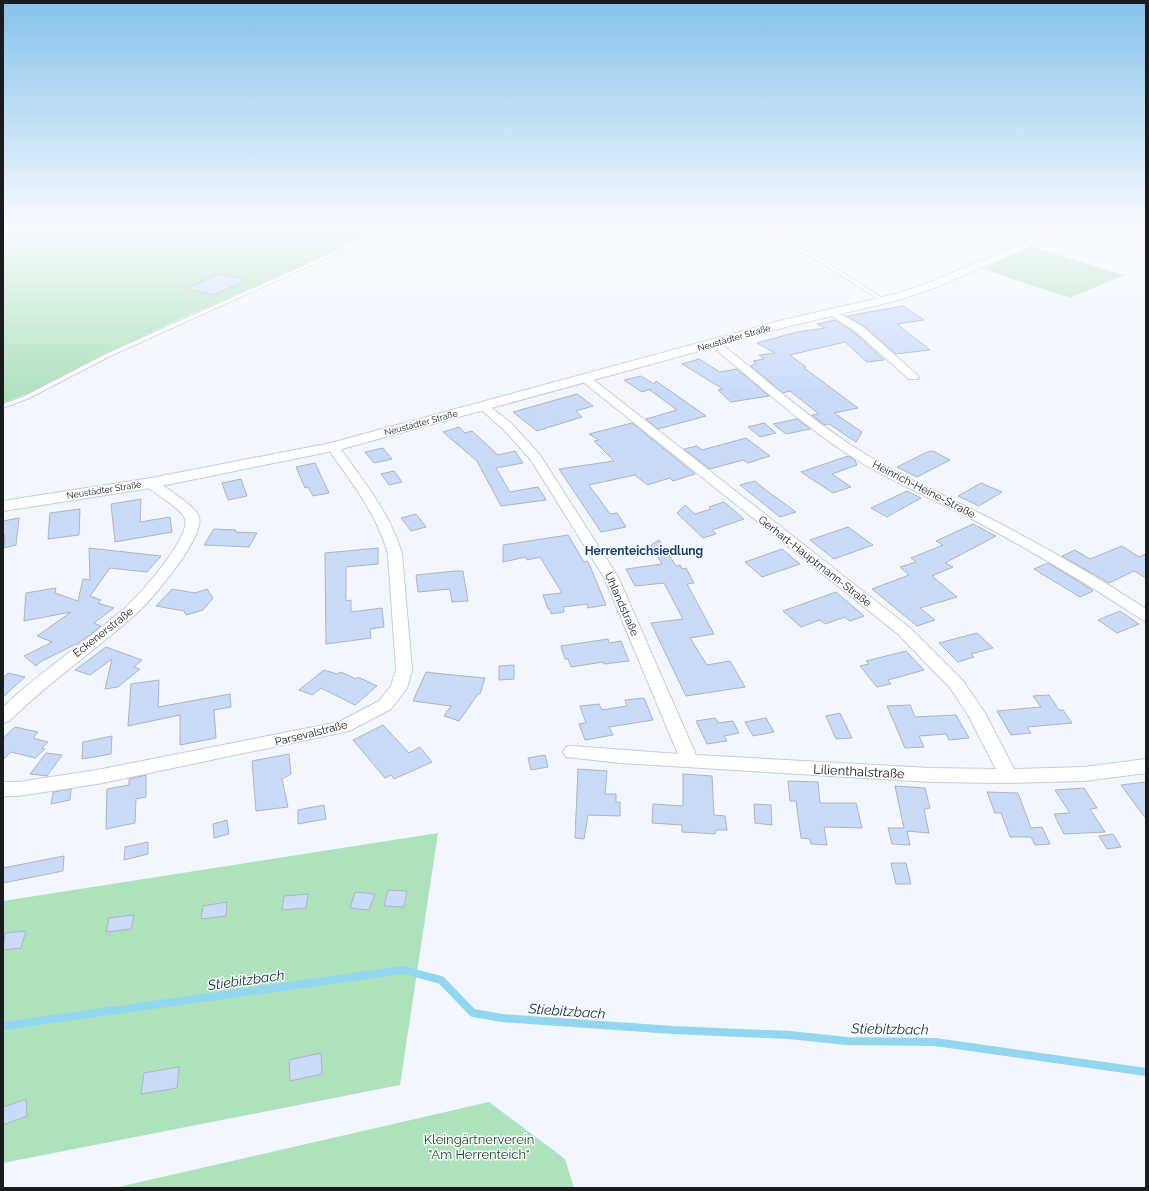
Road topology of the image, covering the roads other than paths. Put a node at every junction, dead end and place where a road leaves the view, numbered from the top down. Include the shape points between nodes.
1 (265, 285) edge
2 (859, 285) edge
3 (933, 285) edge
4 (885, 301) junction
5 (833, 313) junction
6 (715, 344) junction
7 (913, 377) dead end
8 (586, 379) junction
9 (3, 406) edge
10 (484, 407) junction
11 (333, 446) junction
12 (151, 483) junction
13 (3, 506) edge
14 (1146, 616) edge
15 (3, 717) edge
16 (572, 752) dead end
17 (690, 761) junction
18 (1146, 766) edge
19 (1009, 776) junction
20 (3, 789) edge

1 - 9 lane via 108,355 27,397
2 - 4 lane
3 - 4 street, Neustädter Straße
4 - 5 street, Neustädter Straße
5 - 6 street, Neustädter Straße
5 - 7 street via 859,329
6 - 8 street, Neustädter Straße
6 - 14 street, Heinrich-Heine-Straße via 853,452 913,486 1020,539
8 - 10 street, Neustädter Straße
8 - 19 street, Gerhart-Hauptmann-Straße via 904,631 957,685 976,714
10 - 11 street, Neustädter Straße
10 - 17 street, Uhlandstraße via 507,426 536,458 611,577
11 - 12 street, Neustädter Straße
11 - 20 street, Parsevalstraße via 392,538 404,670 399,688 385,705 343,727 97,777 18,790
12 - 13 street, Neustädter Straße
12 - 15 street, Eckenerstraße via 192,517 193,528 187,542 154,586 132,610 32,689
16 - 17 street, Lilienthalstraße
17 - 19 street, Lilienthalstraße via 930,775
18 - 19 street, Lilienthalstraße via 1084,774

